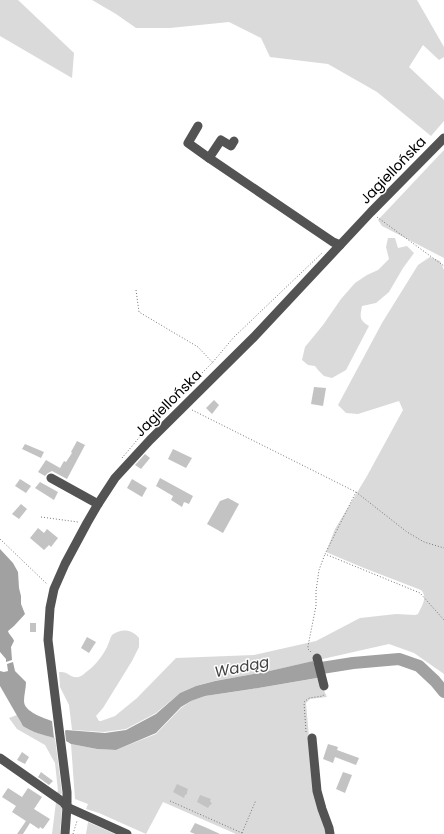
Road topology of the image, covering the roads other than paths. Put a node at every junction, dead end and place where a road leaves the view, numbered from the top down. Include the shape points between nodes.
1 (198, 126) dead end
2 (444, 138) edge
3 (234, 140) dead end
4 (209, 158) junction
5 (340, 245) junction
6 (51, 478) dead end
7 (98, 504) junction
8 (317, 658) road end
9 (324, 686) dead end
10 (312, 738) dead end
11 (0, 758) edge
12 (67, 807) junction
13 (65, 834) edge
14 (127, 834) edge
15 (330, 834) edge

1 - 4 street via 188,143
2 - 5 street, Jagiellońska
3 - 4 street via 231,146 221,140
4 - 5 street
5 - 7 street, Jagiellońska via 150,440 115,478
6 - 7 street
7 - 12 street, Jagiellońska via 65,564 54,589 50,608 48,640
8 - 9 street
10 - 15 street via 317,791
11 - 12 street
12 - 13 street, Jagiellońska
12 - 14 street

